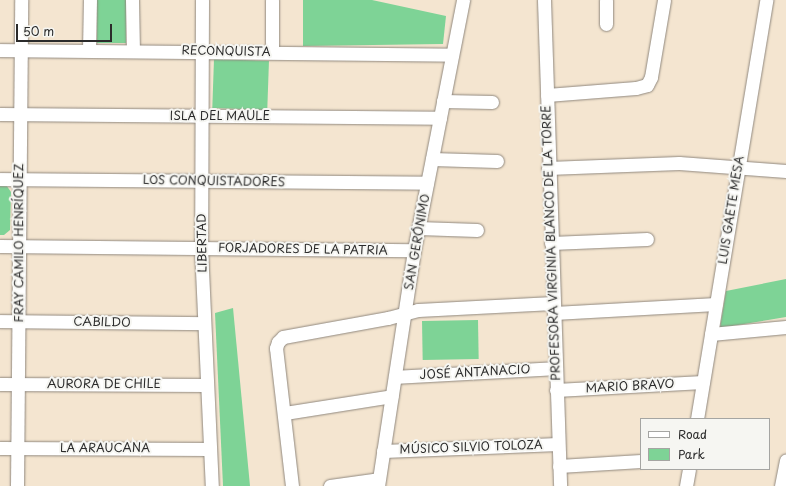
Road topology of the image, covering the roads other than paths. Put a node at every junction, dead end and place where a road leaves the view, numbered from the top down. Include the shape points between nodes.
1 (21, 0) edge
2 (90, 0) edge
3 (132, 0) edge
4 (202, 0) edge
5 (272, 0) edge
6 (463, 0) edge
7 (544, 0) edge
8 (606, 0) edge
9 (664, 0) edge
10 (766, 0) edge
11 (606, 24) dead end
12 (0, 50) edge
13 (21, 50) junction
14 (90, 50) junction
15 (133, 50) junction
16 (202, 51) junction
17 (272, 52) junction
18 (452, 55) junction
19 (546, 95) junction
20 (443, 101) junction
21 (492, 102) dead end
22 (0, 114) edge
23 (20, 114) junction
24 (202, 116) junction
25 (440, 118) junction
26 (432, 159) junction
27 (497, 161) dead end
28 (739, 166) junction
29 (548, 168) junction
30 (786, 171) edge
31 (0, 179) edge
32 (20, 179) junction
33 (201, 181) junction
34 (427, 183) junction
35 (418, 228) junction
36 (477, 230) dead end
37 (647, 239) dead end
38 (551, 243) junction
39 (0, 246) edge
40 (19, 246) junction
41 (201, 248) junction
42 (414, 250) junction
43 (716, 304) junction
44 (553, 308) junction
45 (404, 314) junction
46 (0, 321) edge
47 (18, 322) junction
48 (204, 323) junction
49 (786, 327) edge
50 (711, 334) junction
51 (556, 368) junction
52 (395, 377) junction
53 (703, 382) junction
54 (0, 384) edge
55 (18, 384) junction
56 (207, 385) junction
57 (556, 390) junction
58 (392, 396) junction
59 (285, 413) junction
60 (697, 418) edge
61 (558, 444) junction
62 (0, 448) edge
63 (17, 448) junction
64 (210, 449) junction
65 (383, 451) junction
66 (786, 460) edge
67 (640, 462) edge
68 (559, 466) junction
69 (689, 470) edge
70 (378, 482) edge
71 (17, 486) edge
72 (212, 486) edge
73 (292, 486) edge
74 (330, 486) edge
75 (560, 486) edge
76 (686, 486) edge
77 (781, 486) edge

1 - 13 street, FRAY CAMILO HENRÍQUEZ
2 - 14 street
3 - 15 street
4 - 16 street, LIBERTAD
5 - 17 street
6 - 18 street, SAN GERÓNIMO
7 - 19 street, PROFESORA VIRGINIA BLANCO DE LA TORRE
8 - 11 street
9 - 19 street via 651,77 647,85
10 - 28 street, LUIS GAETE MESA
12 - 13 street, RECONQUISTA
13 - 14 street, RECONQUISTA
13 - 23 street, FRAY CAMILO HENRÍQUEZ
14 - 15 street, RECONQUISTA
15 - 16 street, RECONQUISTA
16 - 17 street, RECONQUISTA
16 - 24 street, LIBERTAD
17 - 18 street, RECONQUISTA
18 - 20 street, SAN GERÓNIMO
19 - 29 street, PROFESORA VIRGINIA BLANCO DE LA TORRE
20 - 21 street
20 - 25 street, SAN GERÓNIMO
22 - 23 street, ISLA DEL MAULE
23 - 24 street, ISLA DEL MAULE
23 - 32 street, FRAY CAMILO HENRÍQUEZ
24 - 25 street, ISLA DEL MAULE
24 - 33 street, LIBERTAD
25 - 26 street, SAN GERÓNIMO
26 - 27 street
26 - 34 street, SAN GERÓNIMO
28 - 29 street via 679,163
28 - 30 street
28 - 43 street, LUIS GAETE MESA
29 - 38 street, PROFESORA VIRGINIA BLANCO DE LA TORRE
31 - 32 street, LOS CONQUISTADORES
32 - 33 street, LOS CONQUISTADORES
32 - 40 street, FRAY CAMILO HENRÍQUEZ
33 - 34 street, LOS CONQUISTADORES
33 - 41 street, LIBERTAD
34 - 35 street, SAN GERÓNIMO
35 - 36 street
35 - 42 street, SAN GERÓNIMO
37 - 38 street
38 - 44 street, PROFESORA VIRGINIA BLANCO DE LA TORRE
39 - 40 street, FORJADORES DE LA PATRIA
40 - 41 street, FORJADORES DE LA PATRIA
40 - 47 street, FRAY CAMILO HENRÍQUEZ
41 - 42 street, FORJADORES DE LA PATRIA
41 - 48 street, LIBERTAD
42 - 45 street, SAN GERÓNIMO
43 - 44 street
43 - 50 street, LUIS GAETE MESA
44 - 45 street via 418,310
44 - 51 street, PROFESORA VIRGINIA BLANCO DE LA TORRE
45 - 52 street, SAN GERÓNIMO
45 - 59 street via 287,336 279,340 276,348
46 - 47 street, CABILDO
47 - 48 street, CABILDO
47 - 55 street, FRAY CAMILO HENRÍQUEZ
48 - 56 street, LIBERTAD
49 - 50 street
50 - 53 street, LUIS GAETE MESA
51 - 52 street, JOSÉ ANTANACIO
51 - 57 street, PROFESORA VIRGINIA BLANCO DE LA TORRE
52 - 58 street, SAN GERÓNIMO
53 - 57 street, MARIO BRAVO
53 - 60 street, LUIS GAETE MESA
54 - 55 street, AURORA DE CHILE
55 - 56 street, AURORA DE CHILE
55 - 63 street, FRAY CAMILO HENRÍQUEZ
56 - 64 street, LIBERTAD
57 - 61 street, PROFESORA VIRGINIA BLANCO DE LA TORRE
58 - 59 street
58 - 65 street, SAN GERÓNIMO
59 - 73 street
61 - 65 street, MÚSICO SILVIO TOLOZA
61 - 68 street, PROFESORA VIRGINIA BLANCO DE LA TORRE
62 - 63 street, LA ARAUCANA
63 - 64 street, LA ARAUCANA
63 - 71 street, FRAY CAMILO HENRÍQUEZ
64 - 72 street, LIBERTAD
65 - 70 street, SAN GERÓNIMO
66 - 77 street
67 - 68 street
68 - 75 street, PROFESORA VIRGINIA BLANCO DE LA TORRE
69 - 76 street
70 - 74 street

